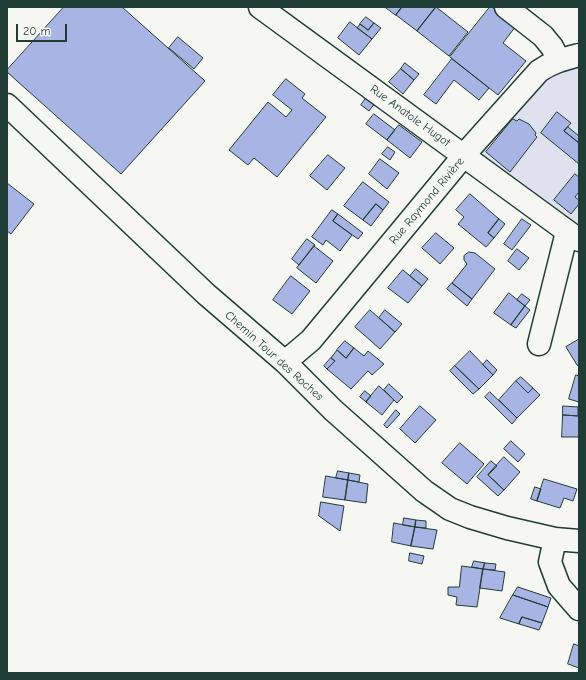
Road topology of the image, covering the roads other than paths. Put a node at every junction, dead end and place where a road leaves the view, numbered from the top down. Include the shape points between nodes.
1 (260, 7) edge
2 (506, 7) edge
3 (569, 57) edge
4 (7, 105) edge
5 (464, 156) junction
6 (573, 236) edge
7 (539, 344) dead end
8 (285, 362) junction
9 (555, 539) junction
10 (579, 541) edge
11 (579, 609) edge

1 - 5 street, Rue Anatole Hugot
2 - 3 street via 543,36 552,47
3 - 5 street, Rue Raymond Rivière via 549,64 539,71
4 - 8 street, Chemin Tour des Roches via 206,294
5 - 6 street, Rue Anatole Hugot
5 - 8 street, Rue Raymond Rivière via 311,340
6 - 7 street
8 - 9 street, Chemin Tour des Roches via 333,410 412,481 450,509 507,528
9 - 10 street, Chemin Tour des Roches
9 - 11 street via 550,562 559,586

